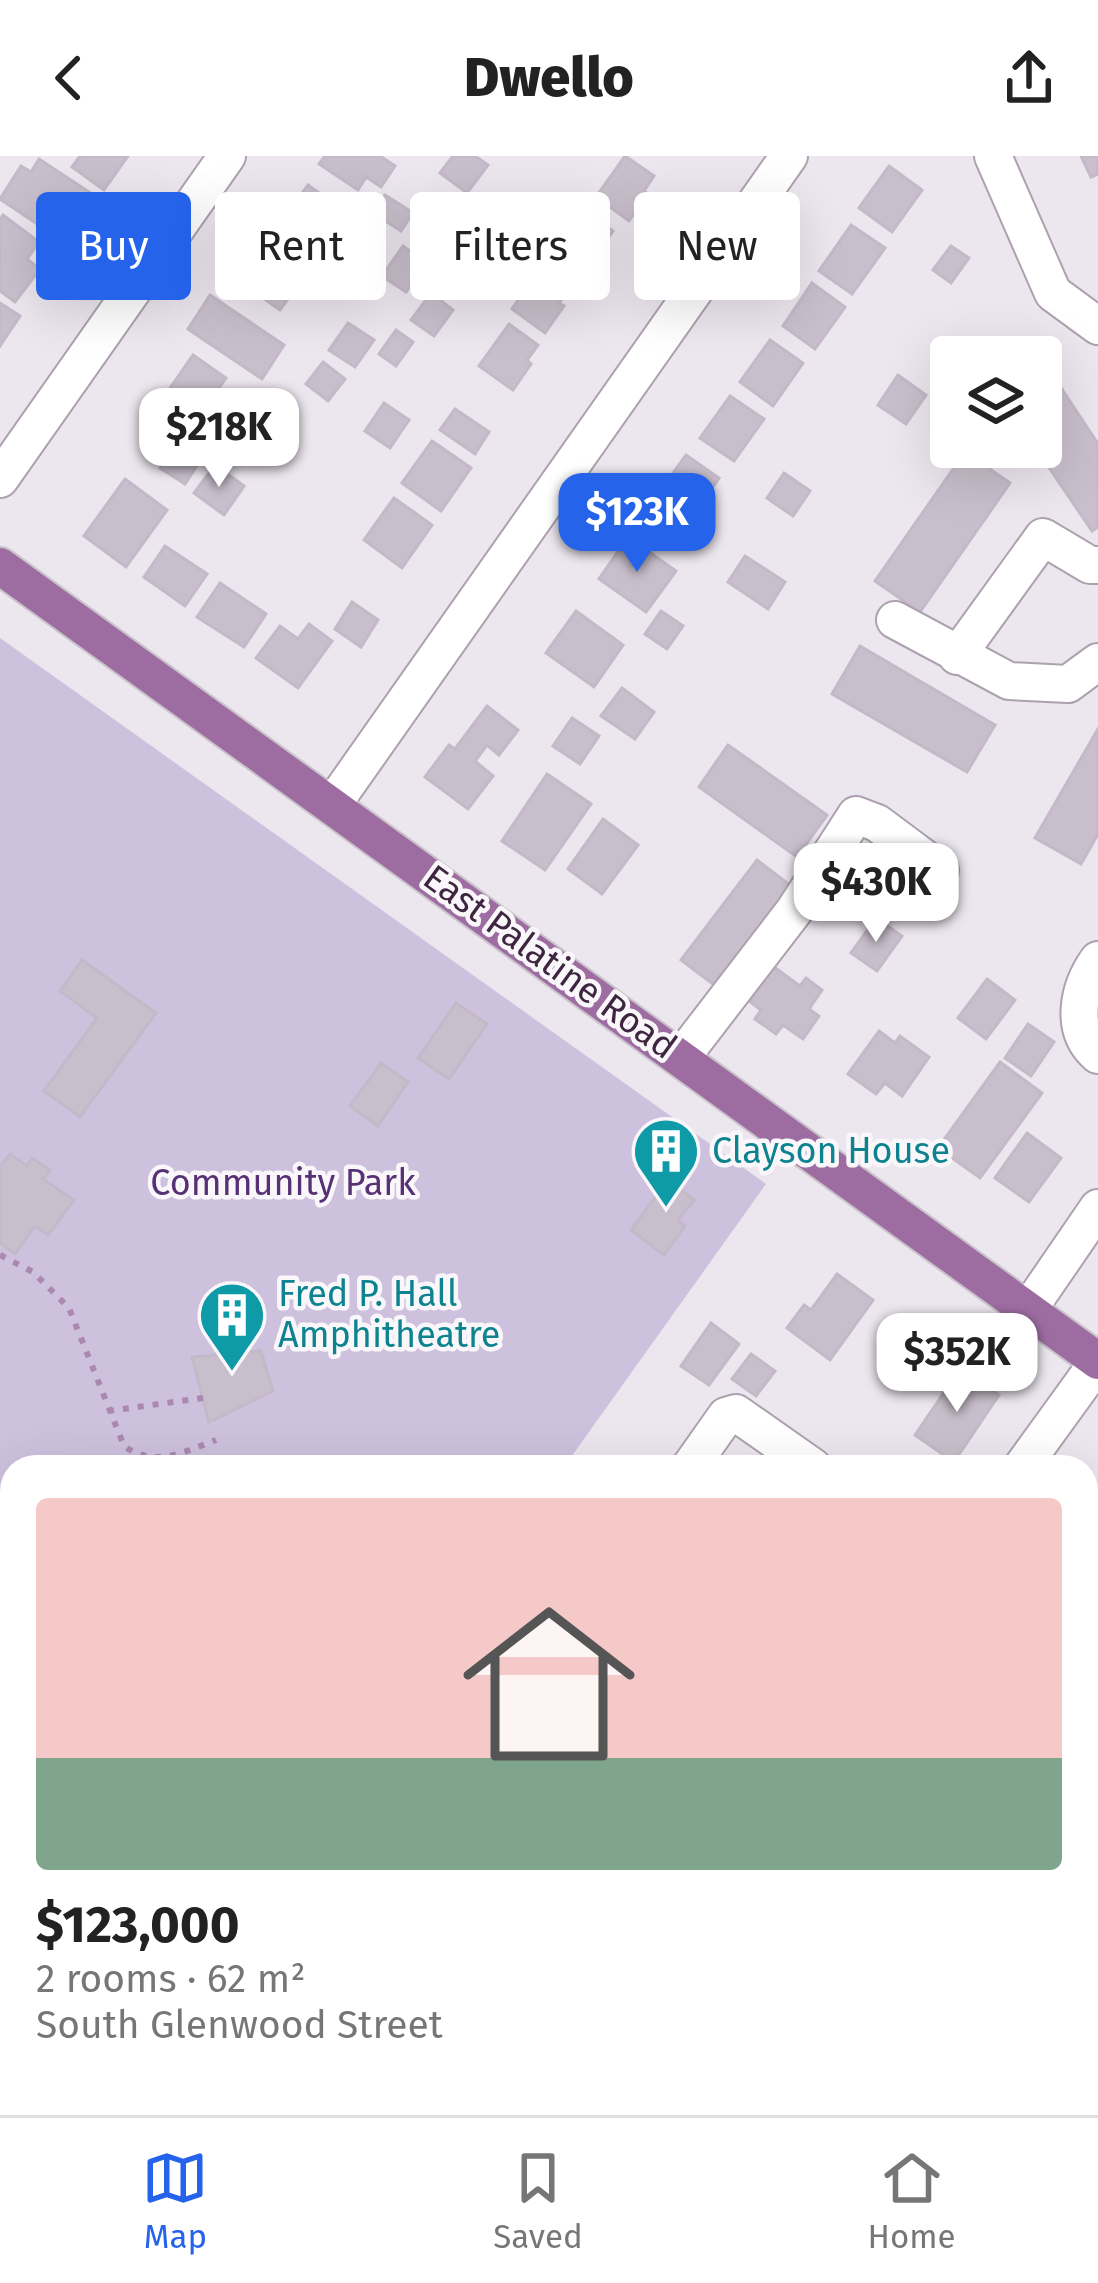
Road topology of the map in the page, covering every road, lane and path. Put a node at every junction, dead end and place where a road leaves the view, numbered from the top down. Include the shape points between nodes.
1 (227, 156) edge
2 (789, 156) edge
3 (993, 156) edge
4 (1098, 326) edge
5 (0, 479) edge
6 (0, 566) edge
7 (1098, 566) edge
8 (895, 620) dead end
9 (957, 656) junction
10 (1098, 662) edge
11 (333, 804) junction
12 (940, 870) dead end
13 (1098, 960) edge
14 (1098, 1055) edge
15 (681, 1058) junction
16 (1098, 1208) edge
17 (0, 1255) edge
18 (1028, 1310) junction
19 (1098, 1362) edge
20 (203, 1398) dead end
21 (108, 1411) junction
22 (217, 1439) dead end
23 (137, 1455) edge
24 (177, 1455) edge
25 (698, 1455) edge
26 (796, 1455) edge
27 (1031, 1455) edge

1 - 5 street
2 - 11 street
3 - 4 street via 1053,293
6 - 11 main road, East Palatine Road
7 - 9 street via 1043,537
8 - 9 street
9 - 10 street via 1010,681 1042,683 1068,684
11 - 15 main road, East Palatine Road
12 - 15 street via 856,815
13 - 14 street via 1080,997 1079,1021
15 - 18 main road, East Palatine Road
16 - 18 street
17 - 21 path via 33,1272 69,1308
18 - 19 main road, East Palatine Road
19 - 27 street
20 - 21 path
21 - 23 path
22 - 24 path
25 - 26 street via 725,1416 736,1413

